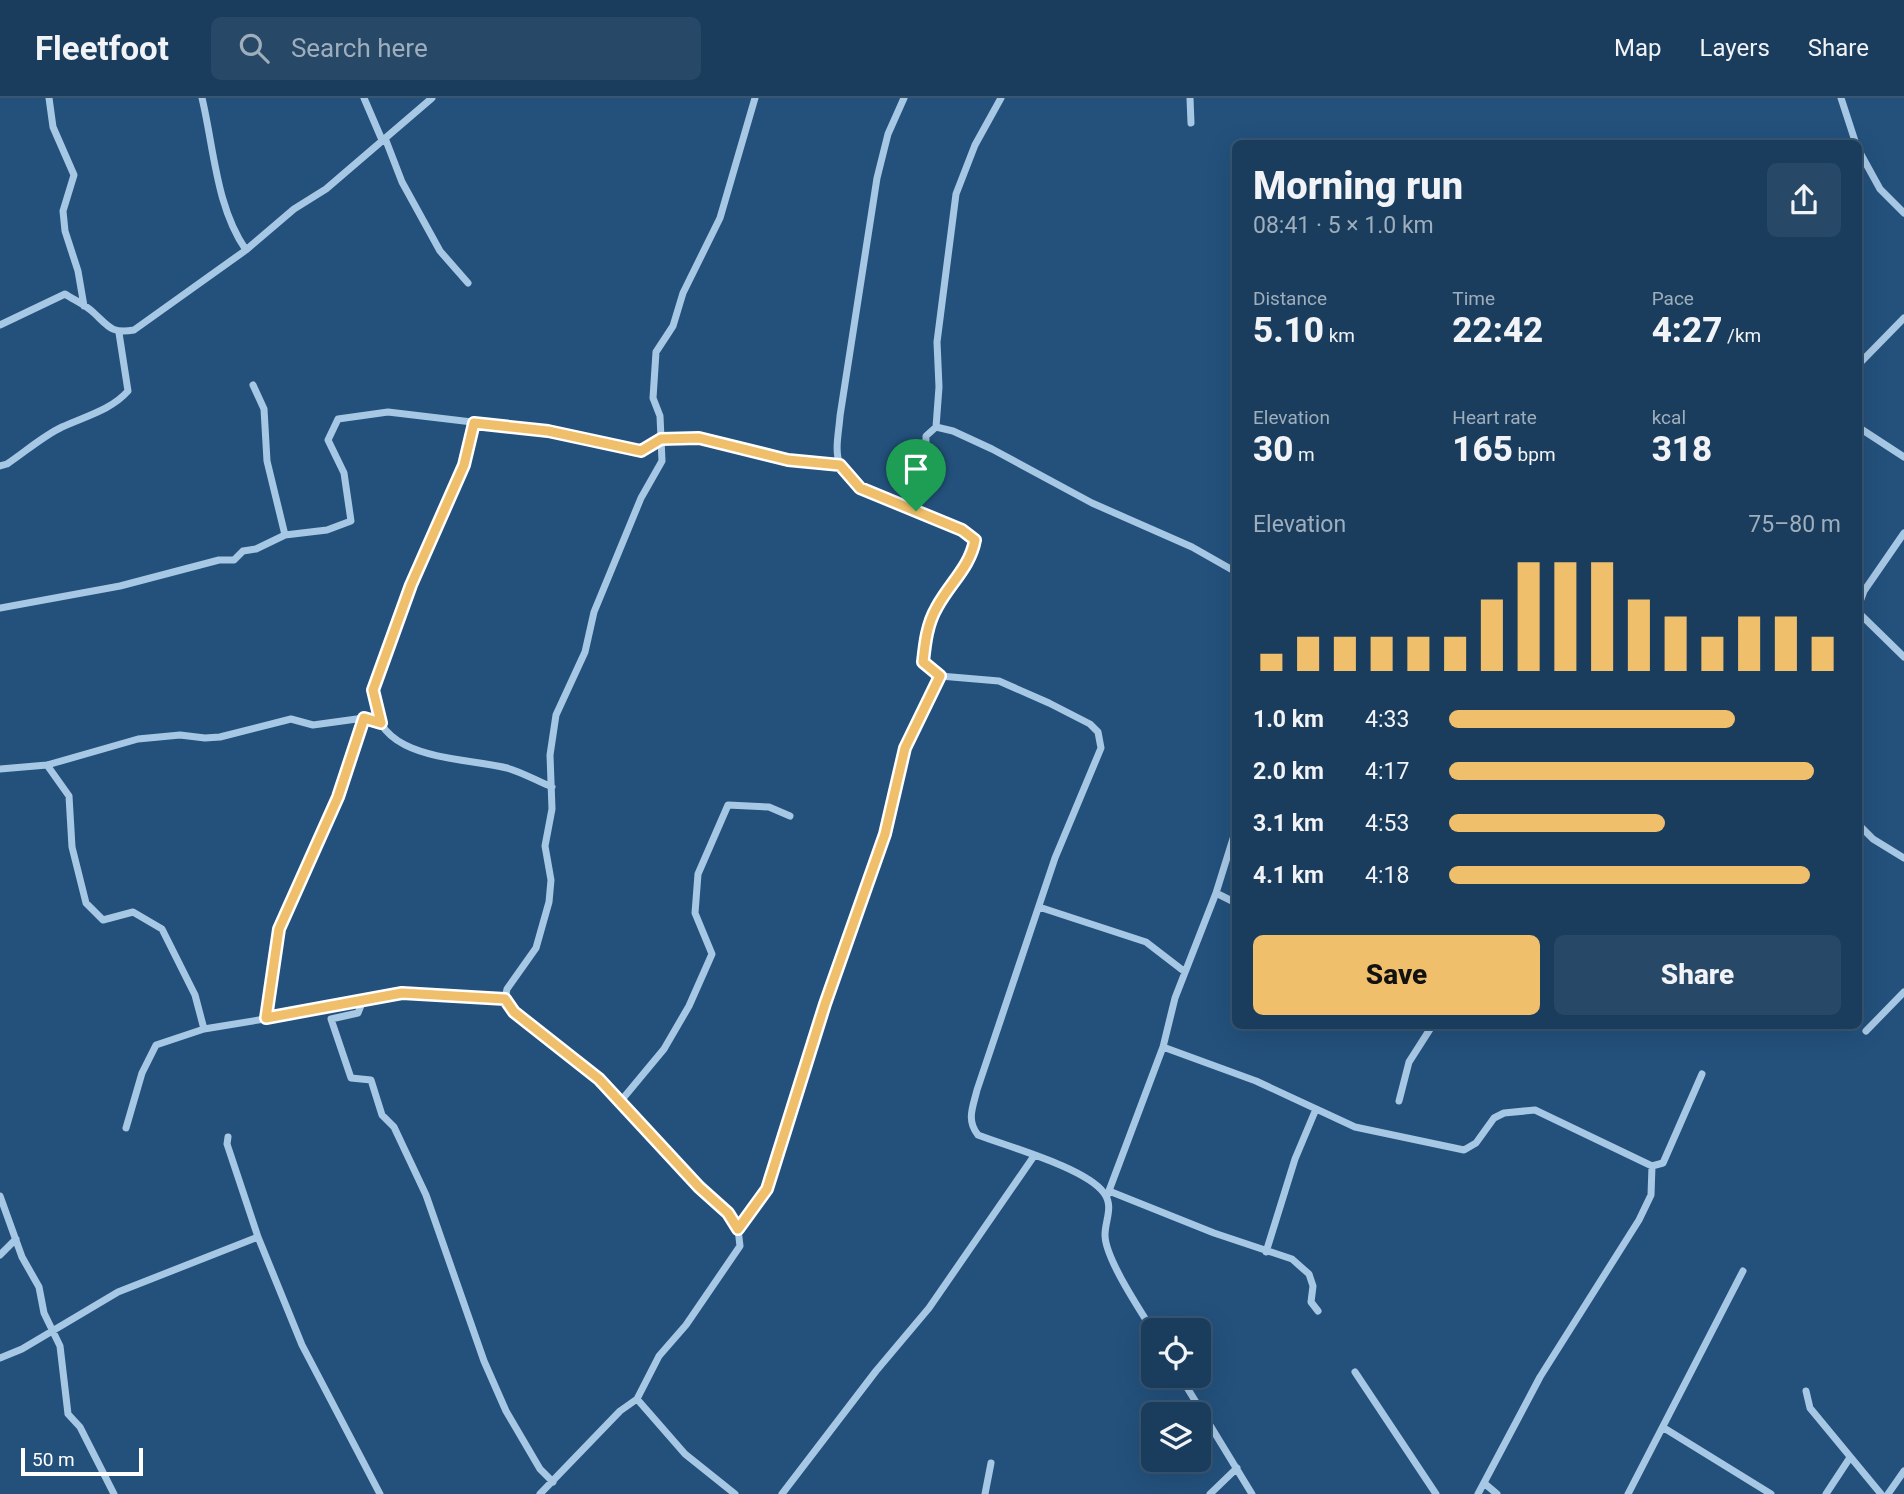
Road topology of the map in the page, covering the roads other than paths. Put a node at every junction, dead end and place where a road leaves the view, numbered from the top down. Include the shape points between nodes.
1 (48, 98) edge
2 (202, 98) edge
3 (364, 98) edge
4 (432, 98) edge
5 (755, 98) edge
6 (904, 98) edge
7 (1001, 98) edge
8 (1190, 98) edge
9 (1841, 98) edge
10 (1191, 123) dead end
11 (384, 139) junction
12 (1855, 140) edge
13 (1862, 156) edge
14 (1904, 213) edge
15 (246, 250) junction
16 (468, 283) dead end
17 (84, 306) junction
18 (1904, 318) edge
19 (0, 325) edge
20 (119, 333) junction
21 (1862, 361) edge
22 (253, 385) dead end
23 (474, 423) junction
24 (936, 427) junction
25 (1862, 430) edge
26 (661, 439) junction
27 (1904, 457) edge
28 (840, 465) junction
29 (0, 466) edge
30 (916, 511) junction
31 (1904, 533) edge
32 (285, 535) junction
33 (1232, 570) edge
34 (1862, 596) edge
35 (0, 608) edge
36 (1862, 616) edge
37 (1904, 657) edge
38 (940, 676) junction
39 (364, 718) junction
40 (381, 723) junction
41 (47, 765) junction
42 (0, 769) edge
43 (552, 787) junction
44 (790, 816) dead end
45 (1862, 828) edge
46 (1232, 842) edge
47 (1904, 858) edge
48 (1216, 893) junction
49 (1232, 900) edge
50 (1039, 907) junction
51 (1185, 972) junction
52 (1904, 992) edge
53 (505, 999) junction
54 (362, 1003) junction
55 (266, 1018) junction
56 (204, 1029) junction
57 (1430, 1029) edge
58 (1866, 1031) dead end
59 (1163, 1047) junction
60 (1702, 1074) dead end
61 (1399, 1101) dead end
62 (620, 1102) junction
63 (1316, 1109) junction
64 (126, 1128) dead end
65 (228, 1137) dead end
66 (1034, 1156) junction
67 (1652, 1166) junction
68 (1108, 1193) junction
69 (0, 1196) edge
70 (738, 1229) junction
71 (258, 1237) junction
72 (16, 1239) junction
73 (1266, 1252) junction
74 (0, 1255) edge
75 (1743, 1271) dead end
76 (1318, 1311) dead end
77 (1145, 1318) edge
78 (53, 1332) junction
79 (0, 1358) edge
80 (1355, 1372) dead end
81 (1187, 1388) edge
82 (1806, 1391) dead end
83 (638, 1399) junction
84 (1664, 1428) junction
85 (1849, 1459) junction
86 (990, 1462) dead end
87 (1237, 1468) junction
88 (1904, 1471) edge
89 (553, 1482) junction
90 (1484, 1483) junction
91 (114, 1494) edge
92 (380, 1494) edge
93 (540, 1494) edge
94 (735, 1494) edge
95 (782, 1494) edge
96 (985, 1494) edge
97 (1210, 1494) edge
98 (1252, 1494) edge
99 (1436, 1494) edge
100 (1478, 1494) edge
101 (1497, 1494) edge
102 (1628, 1494) edge
103 (1771, 1494) edge
104 (1826, 1494) edge
105 (1881, 1494) edge
106 (1888, 1494) edge

1 - 17 street via 53,127 74,175 63,211
2 - 15 street via 222,192 235,234
3 - 11 street
4 - 11 street
5 - 26 street via 720,218 682,293 673,326 656,352 653,398
6 - 28 street via 888,134 877,178 840,416 836,450
7 - 24 street via 975,145 956,194 937,342
8 - 10 street
9 - 12 street
11 - 15 street
11 - 16 street via 440,251
13 - 14 street via 1880,188
15 - 20 street via 134,330
17 - 19 street via 65,294
17 - 20 street via 108,329
18 - 21 street
20 - 29 street via 128,391 116,405 61,427
22 - 32 street via 264,409 267,461
23 - 26 street via 548,431 641,451
23 - 32 street via 388,412 338,419 328,440 344,473 352,521 327,530
23 - 40 street via 464,465 411,585 373,690
24 - 30 street via 926,436 925,489
24 - 33 street via 953,430
25 - 27 street
26 - 28 street via 699,438 788,460
26 - 43 street via 662,461 641,498 594,612 585,652 556,715 550,755
28 - 30 street via 860,488
30 - 38 street via 975,540 972,557 936,609 925,640 923,662
31 - 34 street
32 - 35 street via 243,551 234,560 219,559 120,586
36 - 37 street
38 - 50 street via 999,681 1090,724 1098,733 1101,748
38 - 70 street via 905,748 885,834 767,1189
39 - 40 street
39 - 41 street via 313,725 291,719 212,738 138,739
39 - 55 street via 338,797 279,929
40 - 43 street via 403,746 509,769
41 - 42 street
41 - 56 street via 69,796 72,847 86,904 103,920 133,912 162,929 195,995
43 - 53 street via 545,846 551,880 549,902 536,948
44 - 62 street via 769,807 728,805 698,874 695,913 712,954 664,1049
45 - 47 street
46 - 48 street
48 - 49 street
48 - 51 street
50 - 51 street via 1146,942
50 - 66 street via 970,1118 978,1135
51 - 59 street
52 - 58 street
53 - 54 street via 402,993
53 - 62 street via 514,1012 599,1079
54 - 55 street
54 - 89 street via 358,1013 331,1019 351,1079 371,1080 382,1115 394,1127 426,1195 506,1411 540,1469
55 - 56 street
56 - 64 street via 156,1045 142,1073
57 - 61 street via 1409,1062
59 - 63 street
59 - 68 street
60 - 67 street via 1663,1163
62 - 70 street via 728,1213
63 - 67 street via 1354,1127 1464,1150 1476,1143 1494,1118 1535,1110
63 - 73 street
65 - 71 street
66 - 68 street via 1092,1180
66 - 95 street via 929,1308
67 - 90 street via 1651,1195 1639,1220 1540,1377
68 - 73 street
68 - 77 street via 1105,1236
69 - 72 street
70 - 83 street via 740,1245 686,1325 659,1356
71 - 78 street via 118,1292
71 - 92 street via 302,1345
72 - 74 street
72 - 78 street via 39,1287
73 - 76 street via 1292,1259 1309,1274 1311,1302
75 - 84 street
78 - 79 street
78 - 91 street via 60,1346 68,1414 80,1426
80 - 99 street
81 - 87 street
82 - 85 street via 1810,1408
83 - 89 street via 620,1411
83 - 94 street via 685,1454
84 - 102 street
84 - 103 street
85 - 104 street
85 - 105 street
86 - 96 street
87 - 97 street
87 - 98 street
88 - 106 street
89 - 93 street
90 - 100 street
90 - 101 street

